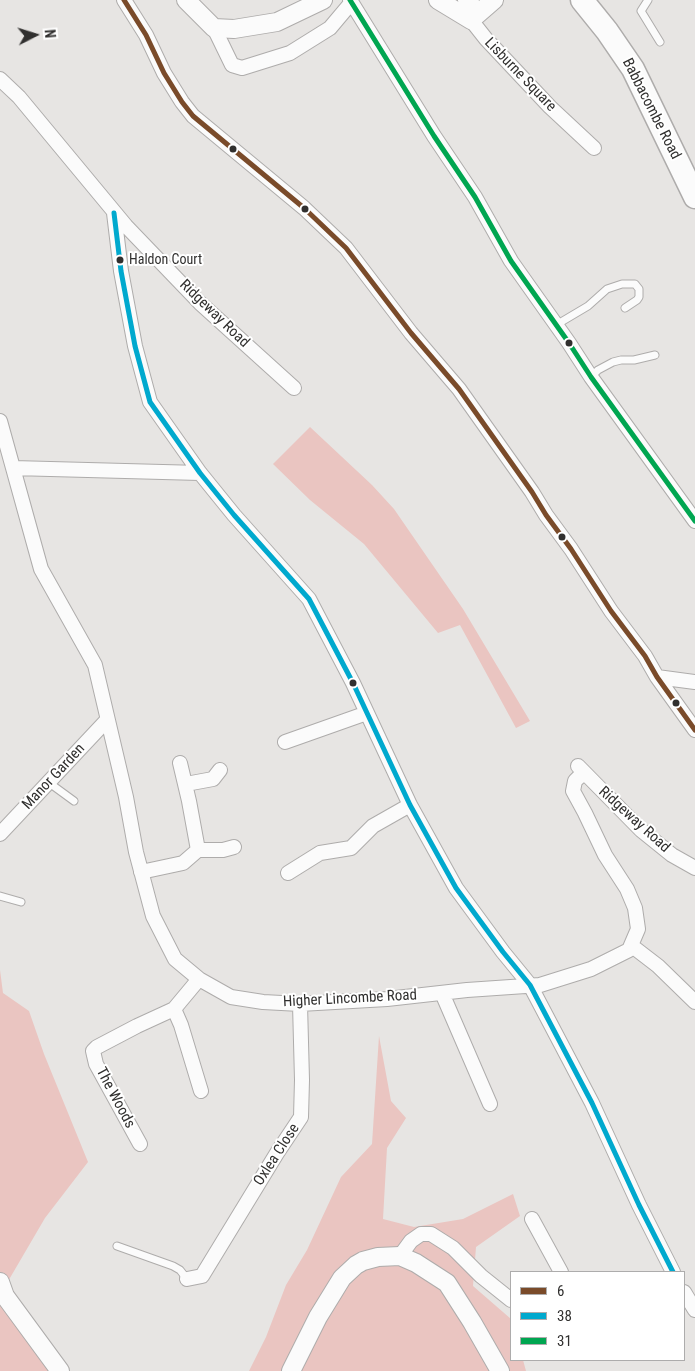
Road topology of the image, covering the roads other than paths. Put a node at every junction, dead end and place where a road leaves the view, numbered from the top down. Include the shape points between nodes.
1 (124, 0) edge
2 (186, 0) edge
3 (323, 0) edge
4 (438, 0) edge
5 (465, 0) edge
6 (582, 0) edge
7 (648, 0) edge
8 (350, 1) edge
9 (482, 10) edge
10 (214, 28) junction
11 (660, 42) dead end
12 (0, 80) edge
13 (594, 148) dead end
14 (690, 173) edge
15 (695, 198) edge
16 (114, 213) junction
17 (625, 308) dead end
18 (556, 325) junction
19 (655, 355) dead end
20 (591, 377) junction
21 (294, 388) dead end
22 (0, 421) edge
23 (13, 468) junction
24 (200, 473) junction
25 (695, 521) edge
26 (657, 677) junction
27 (695, 682) edge
28 (367, 713) junction
29 (108, 720) junction
30 (695, 730) edge
31 (285, 742) dead end
32 (180, 762) dead end
33 (220, 770) dead end
34 (48, 782) junction
35 (186, 784) junction
36 (74, 800) dead end
37 (410, 805) junction
38 (0, 834) edge
39 (234, 847) dead end
40 (198, 850) junction
41 (695, 868) edge
42 (142, 872) junction
43 (288, 873) dead end
44 (0, 896) edge
45 (21, 902) dead end
46 (632, 946) junction
47 (199, 979) junction
48 (530, 985) junction
49 (442, 993) junction
50 (695, 1002) edge
51 (300, 1004) junction
52 (174, 1009) junction
53 (201, 1091) dead end
54 (490, 1104) dead end
55 (140, 1144) dead end
56 (532, 1218) dead end
57 (117, 1246) dead end
58 (400, 1256) junction
59 (560, 1271) edge
60 (673, 1271) edge
61 (187, 1279) joint
62 (0, 1282) edge
63 (685, 1294) edge
64 (510, 1299) edge
65 (695, 1310) edge
66 (60, 1371) edge
67 (291, 1371) edge
68 (500, 1371) edge

1 - 26 street via 164,73 193,116 304,208 346,248 459,389
2 - 10 street
3 - 10 street via 277,22 234,29
4 - 9 street
5 - 9 street, Lisburne Square
6 - 14 main road, Babbacombe Road via 633,69
7 - 11 lane via 642,11
8 - 10 street via 330,28 290,53 242,68 232,65
8 - 18 street via 475,197 511,261
9 - 13 street, Lisburne Square via 486,39
12 - 16 street, Ridgeway Road via 19,97
14 - 15 main road, Babbacombe Road
16 - 21 street, Ridgeway Road via 200,303
16 - 24 street via 133,336 150,402
17 - 18 lane via 639,297 635,284 607,289 588,306
18 - 20 street
19 - 20 lane via 613,362
20 - 25 street
22 - 23 street, Higher Lincombe Road
23 - 24 street
23 - 29 street, Higher Lincombe Road via 41,569 95,665
24 - 28 street via 309,599
26 - 27 street
26 - 30 street
28 - 31 street
28 - 37 street
29 - 34 street, Manor Garden
29 - 42 street, Higher Lincombe Road
32 - 35 street
33 - 35 street via 213,779
34 - 36 lane
34 - 38 street, Manor Garden
35 - 40 street
37 - 43 street via 373,826 351,848 320,853
37 - 48 street via 456,888
39 - 40 street
40 - 42 street via 183,863
41 - 46 street, Ridgeway Road via 672,855 641,830 582,770 573,791 635,908 638,929
42 - 47 street, Higher Lincombe Road via 153,916 175,959
44 - 45 lane
46 - 48 street, Higher Lincombe Road via 591,969
46 - 50 street
47 - 51 street, Higher Lincombe Road via 231,997
47 - 52 street, The Woods
48 - 49 street, Higher Lincombe Road
48 - 60 street via 592,1103
49 - 51 street, Higher Lincombe Road
49 - 54 street
51 - 61 street, Oxlea Close via 301,1117 202,1276
52 - 53 street
52 - 55 street, The Woods via 93,1051 96,1064
56 - 59 street
57 - 61 lane via 173,1266
58 - 64 street via 410,1241 421,1234 431,1234 453,1248
58 - 67 street via 378,1256 363,1261 342,1278
58 - 68 street via 446,1283
62 - 66 street via 5,1296
63 - 65 street

